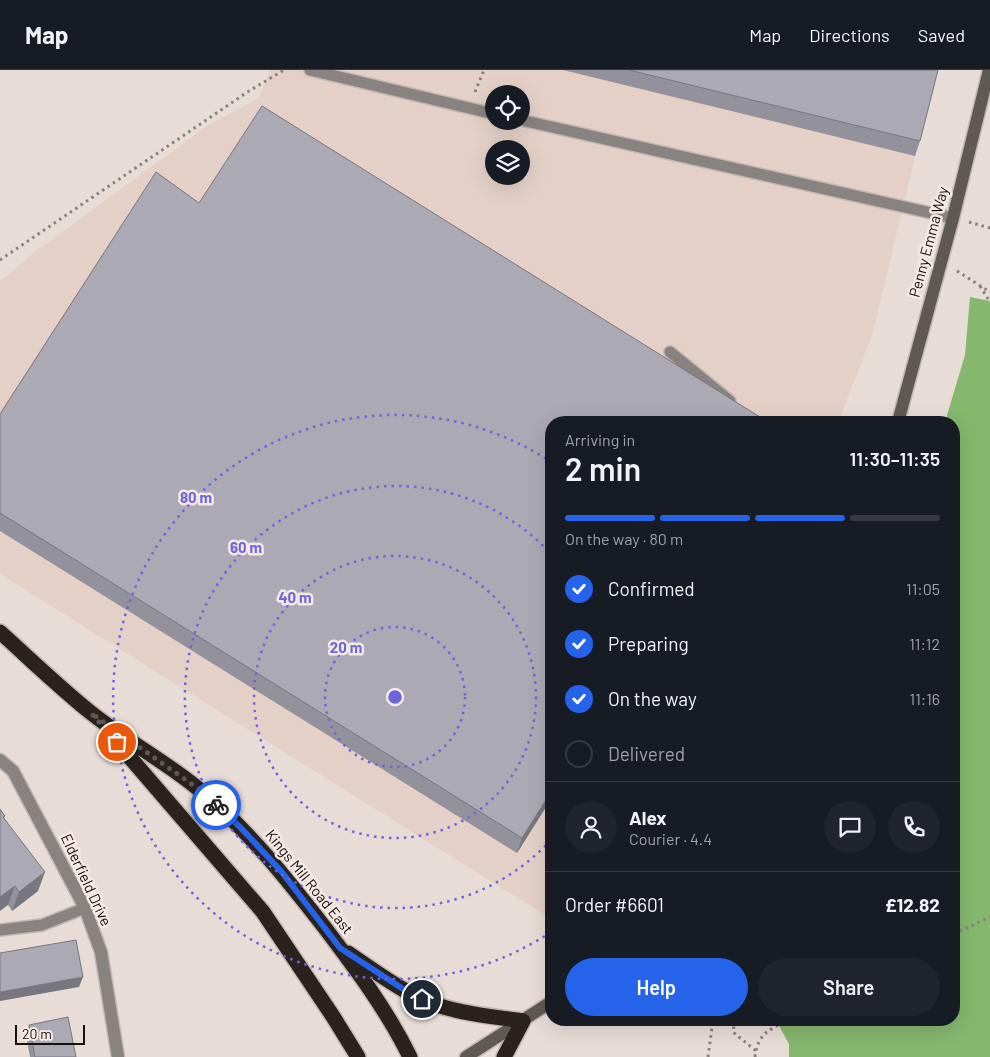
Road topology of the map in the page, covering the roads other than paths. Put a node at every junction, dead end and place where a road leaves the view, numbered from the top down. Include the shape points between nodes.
1 (310, 70) edge
2 (989, 70) edge
3 (485, 112) edge
4 (530, 122) edge
5 (953, 218) junction
6 (670, 352) dead end
7 (742, 411) edge
8 (900, 416) edge
9 (0, 632) edge
10 (91, 713) junction
11 (0, 760) edge
12 (85, 908) junction
13 (0, 930) edge
14 (340, 948) junction
15 (545, 1006) edge
16 (523, 1021) junction
17 (118, 1057) edge
18 (358, 1057) edge
19 (410, 1057) edge
20 (466, 1057) edge
21 (504, 1057) edge

1 - 3 lane
2 - 5 main road, Penny Emma Way
4 - 5 lane
5 - 8 main road, Penny Emma Way
6 - 7 lane
9 - 10 highway
10 - 14 highway, Kings Mill Road East via 200,790 241,828 281,871
10 - 18 highway via 263,912
11 - 12 street, Elderfield Drive via 14,771
12 - 13 lane via 42,925
12 - 17 street, Elderfield Drive via 101,952
14 - 16 highway via 422,999 442,1006
14 - 19 highway, Kings Mill Road East via 374,995
15 - 16 main road
16 - 20 main road
16 - 21 highway

